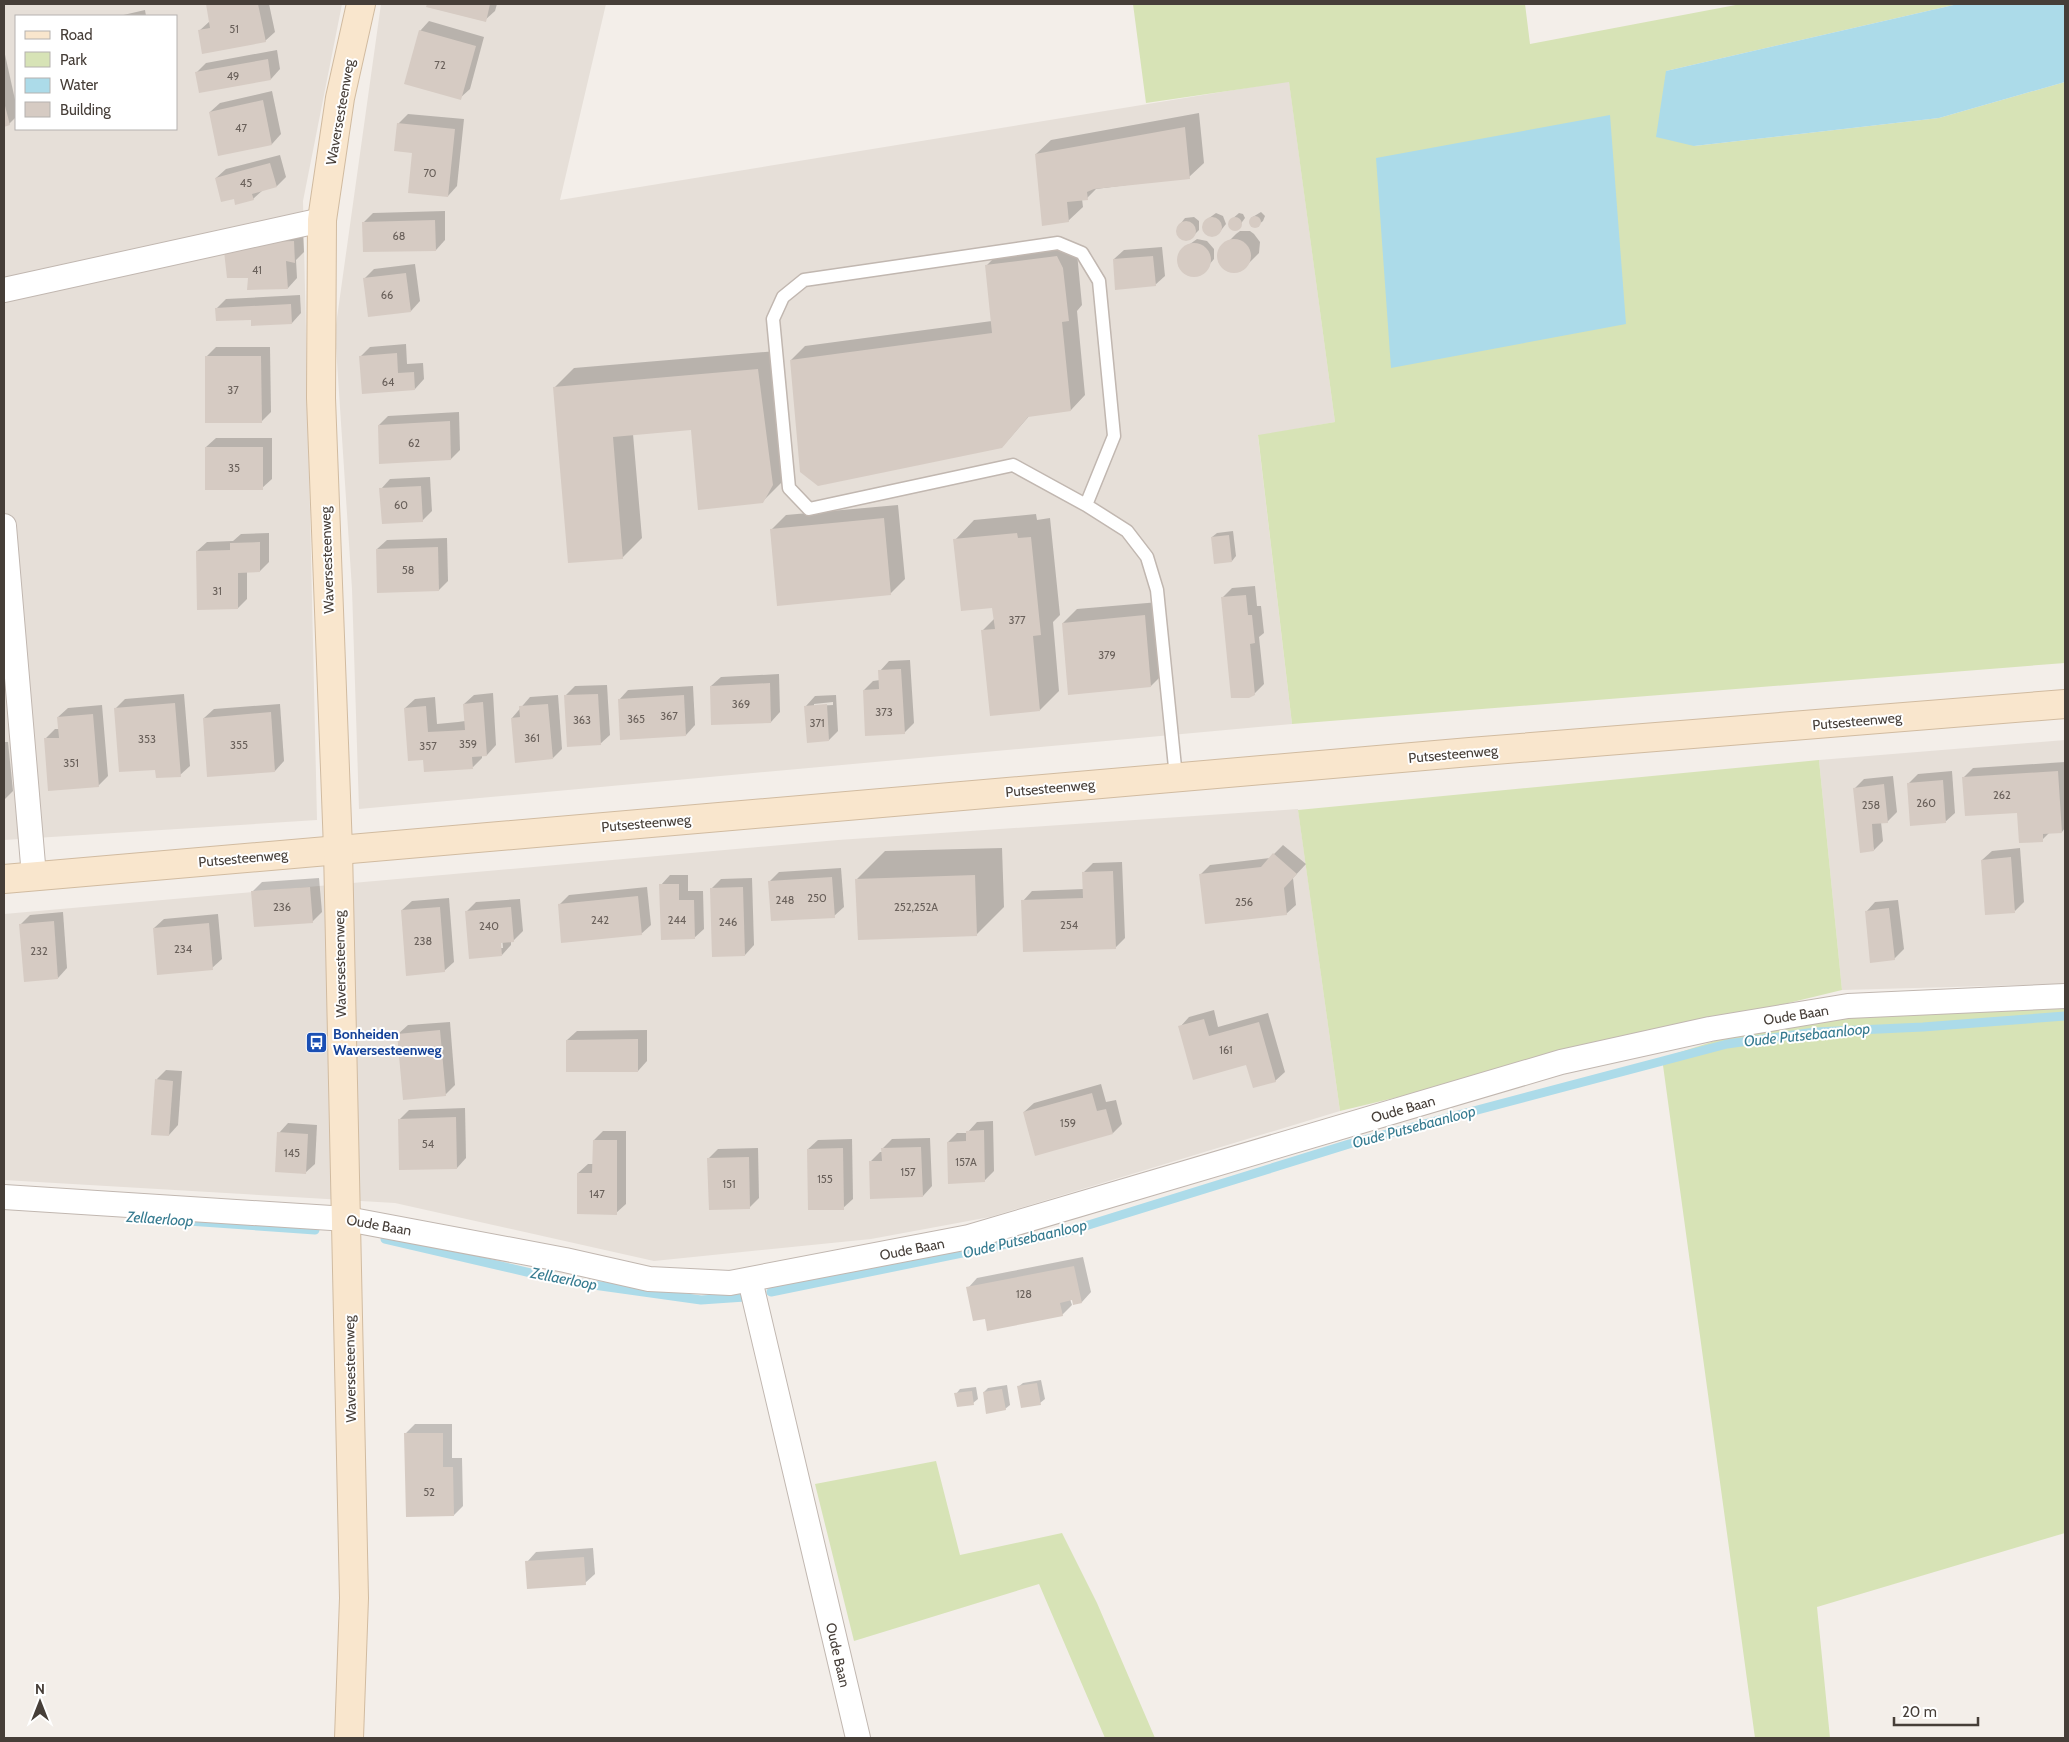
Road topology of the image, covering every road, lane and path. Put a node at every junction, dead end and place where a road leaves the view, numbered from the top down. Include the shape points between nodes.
1 (361, 4) edge
2 (322, 220) junction
3 (4, 290) edge
4 (1086, 504) junction
5 (4, 526) edge
6 (2065, 704) edge
7 (1176, 778) junction
8 (338, 849) junction
9 (34, 876) junction
10 (4, 879) edge
11 (2065, 996) edge
12 (4, 1197) edge
13 (346, 1219) junction
14 (750, 1280) junction
15 (349, 1738) edge
16 (858, 1738) edge

1 - 2 main road, Waversesteenweg via 340,98
2 - 3 street
2 - 8 main road, Waversesteenweg via 321,398
4 - 4 lane via 1013,465 809,509 789,488 773,319 783,298 804,280 1058,243 1082,253 1099,281 1114,436
4 - 7 lane via 1127,531 1147,556 1157,590
5 - 9 street
6 - 7 main road, Putsesteenweg
7 - 8 main road, Putsesteenweg
8 - 9 main road, Putsesteenweg
8 - 13 main road, Waversesteenweg
9 - 10 main road, Putsesteenweg
11 - 14 street, Oude Baan via 1848,1006 1710,1029 1561,1062 969,1238
12 - 13 street, Oude Baan
13 - 14 street, Oude Baan via 649,1279 730,1283
13 - 15 main road, Waversesteenweg via 354,1598
14 - 16 street, Oude Baan

